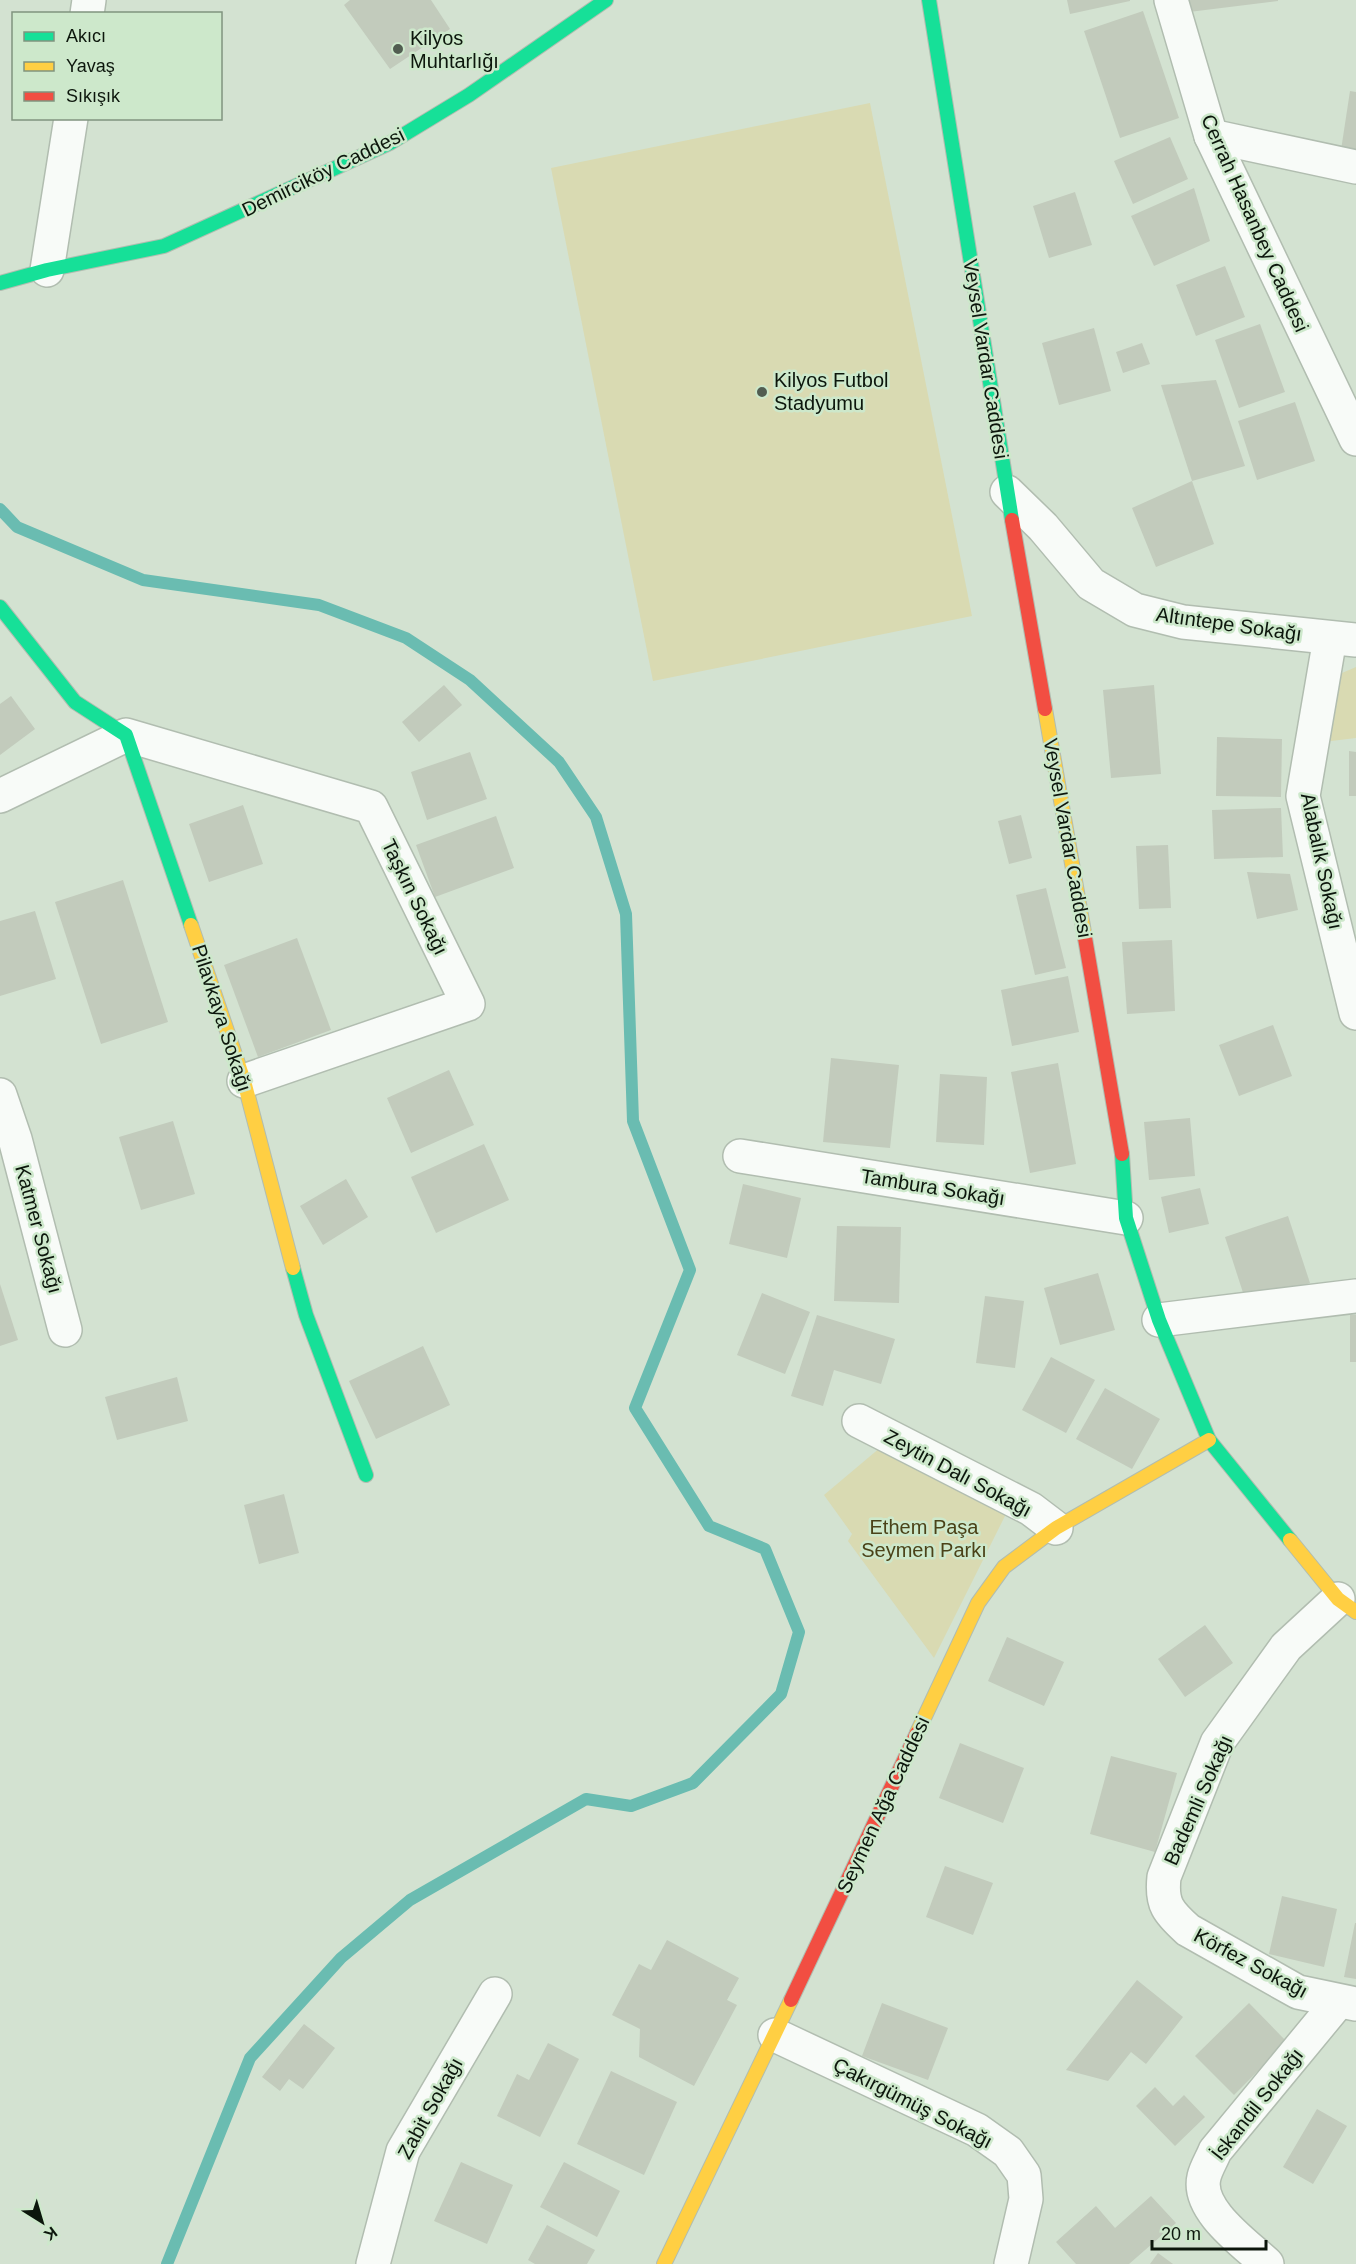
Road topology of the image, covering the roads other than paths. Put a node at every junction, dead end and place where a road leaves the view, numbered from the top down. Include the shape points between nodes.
1 (606, 0) edge
2 (929, 0) edge
3 (1171, 0) edge
4 (71, 120) edge
5 (1211, 136) junction
6 (1356, 167) edge
7 (0, 269) edge
8 (47, 270) junction
9 (0, 283) edge
10 (1356, 439) edge
11 (1007, 492) junction
12 (0, 607) edge
13 (1343, 639) edge
14 (126, 735) junction
15 (0, 796) edge
16 (1356, 1013) edge
17 (244, 1081) junction
18 (0, 1095) edge
19 (740, 1156) dead end
20 (1126, 1218) junction
21 (1356, 1296) edge
22 (1159, 1320) junction
23 (65, 1330) dead end
24 (859, 1421) dead end
25 (1209, 1440) junction
26 (366, 1475) dead end
27 (1056, 1528) junction
28 (1347, 1606) edge
29 (1162, 1897) joint
30 (495, 1994) dead end
31 (1347, 2003) edge
32 (775, 2035) junction
33 (373, 2264) edge
34 (664, 2264) edge
35 (1011, 2264) edge
36 (1267, 2264) edge

1 - 8 street, Demirciköy Caddesi via 390,143 164,246
2 - 11 street, Veysel Vardar Caddesi
3 - 5 street, Cerrah Hasanbey Caddesi
4 - 8 street
5 - 6 street
5 - 10 street, Cerrah Hasanbey Caddesi
7 - 8 street, Demirciköy Caddesi
8 - 9 street, Demirciköy Caddesi
11 - 13 street, Altıntepe Sokağı via 1091,584 1135,610 1183,622
11 - 20 street, Veysel Vardar Caddesi via 1122,1153
12 - 14 street via 75,702
13 - 16 street, Alabalık Sokağı via 1303,796
14 - 15 street
14 - 17 street, Pilavkaya Sokağı
14 - 17 street, Taşkın Sokağı via 371,807 468,1004
17 - 26 street, Pilavkaya Sokağı via 306,1315
18 - 23 street, Katmer Sokağı
19 - 20 street, Tambura Sokağı
20 - 22 street, Veysel Vardar Caddesi
21 - 22 street
22 - 25 street, Veysel Vardar Caddesi
24 - 27 street, Zeytin Dalı Sokağı via 1031,1509
25 - 27 street, Seymen Ağa Caddesi
25 - 28 street, Veysel Vardar Caddesi
27 - 32 street, Seymen Ağa Caddesi via 1004,1567 978,1602
28 - 29 street, Bademli Sokağı via 1286,1647 1217,1743 1164,1877
29 - 31 street, Körfez Sokağı via 1172,1916 1188,1930 1298,1992
30 - 33 street, Zabit Sokağı via 403,2151
31 - 36 street, İskandil Sokağı via 1215,2151 1203,2178 1209,2205
32 - 34 street, Seymen Ağa Caddesi
32 - 35 street, Çakırgümüş Sokağı via 977,2130 1008,2152 1024,2175 1026,2199

